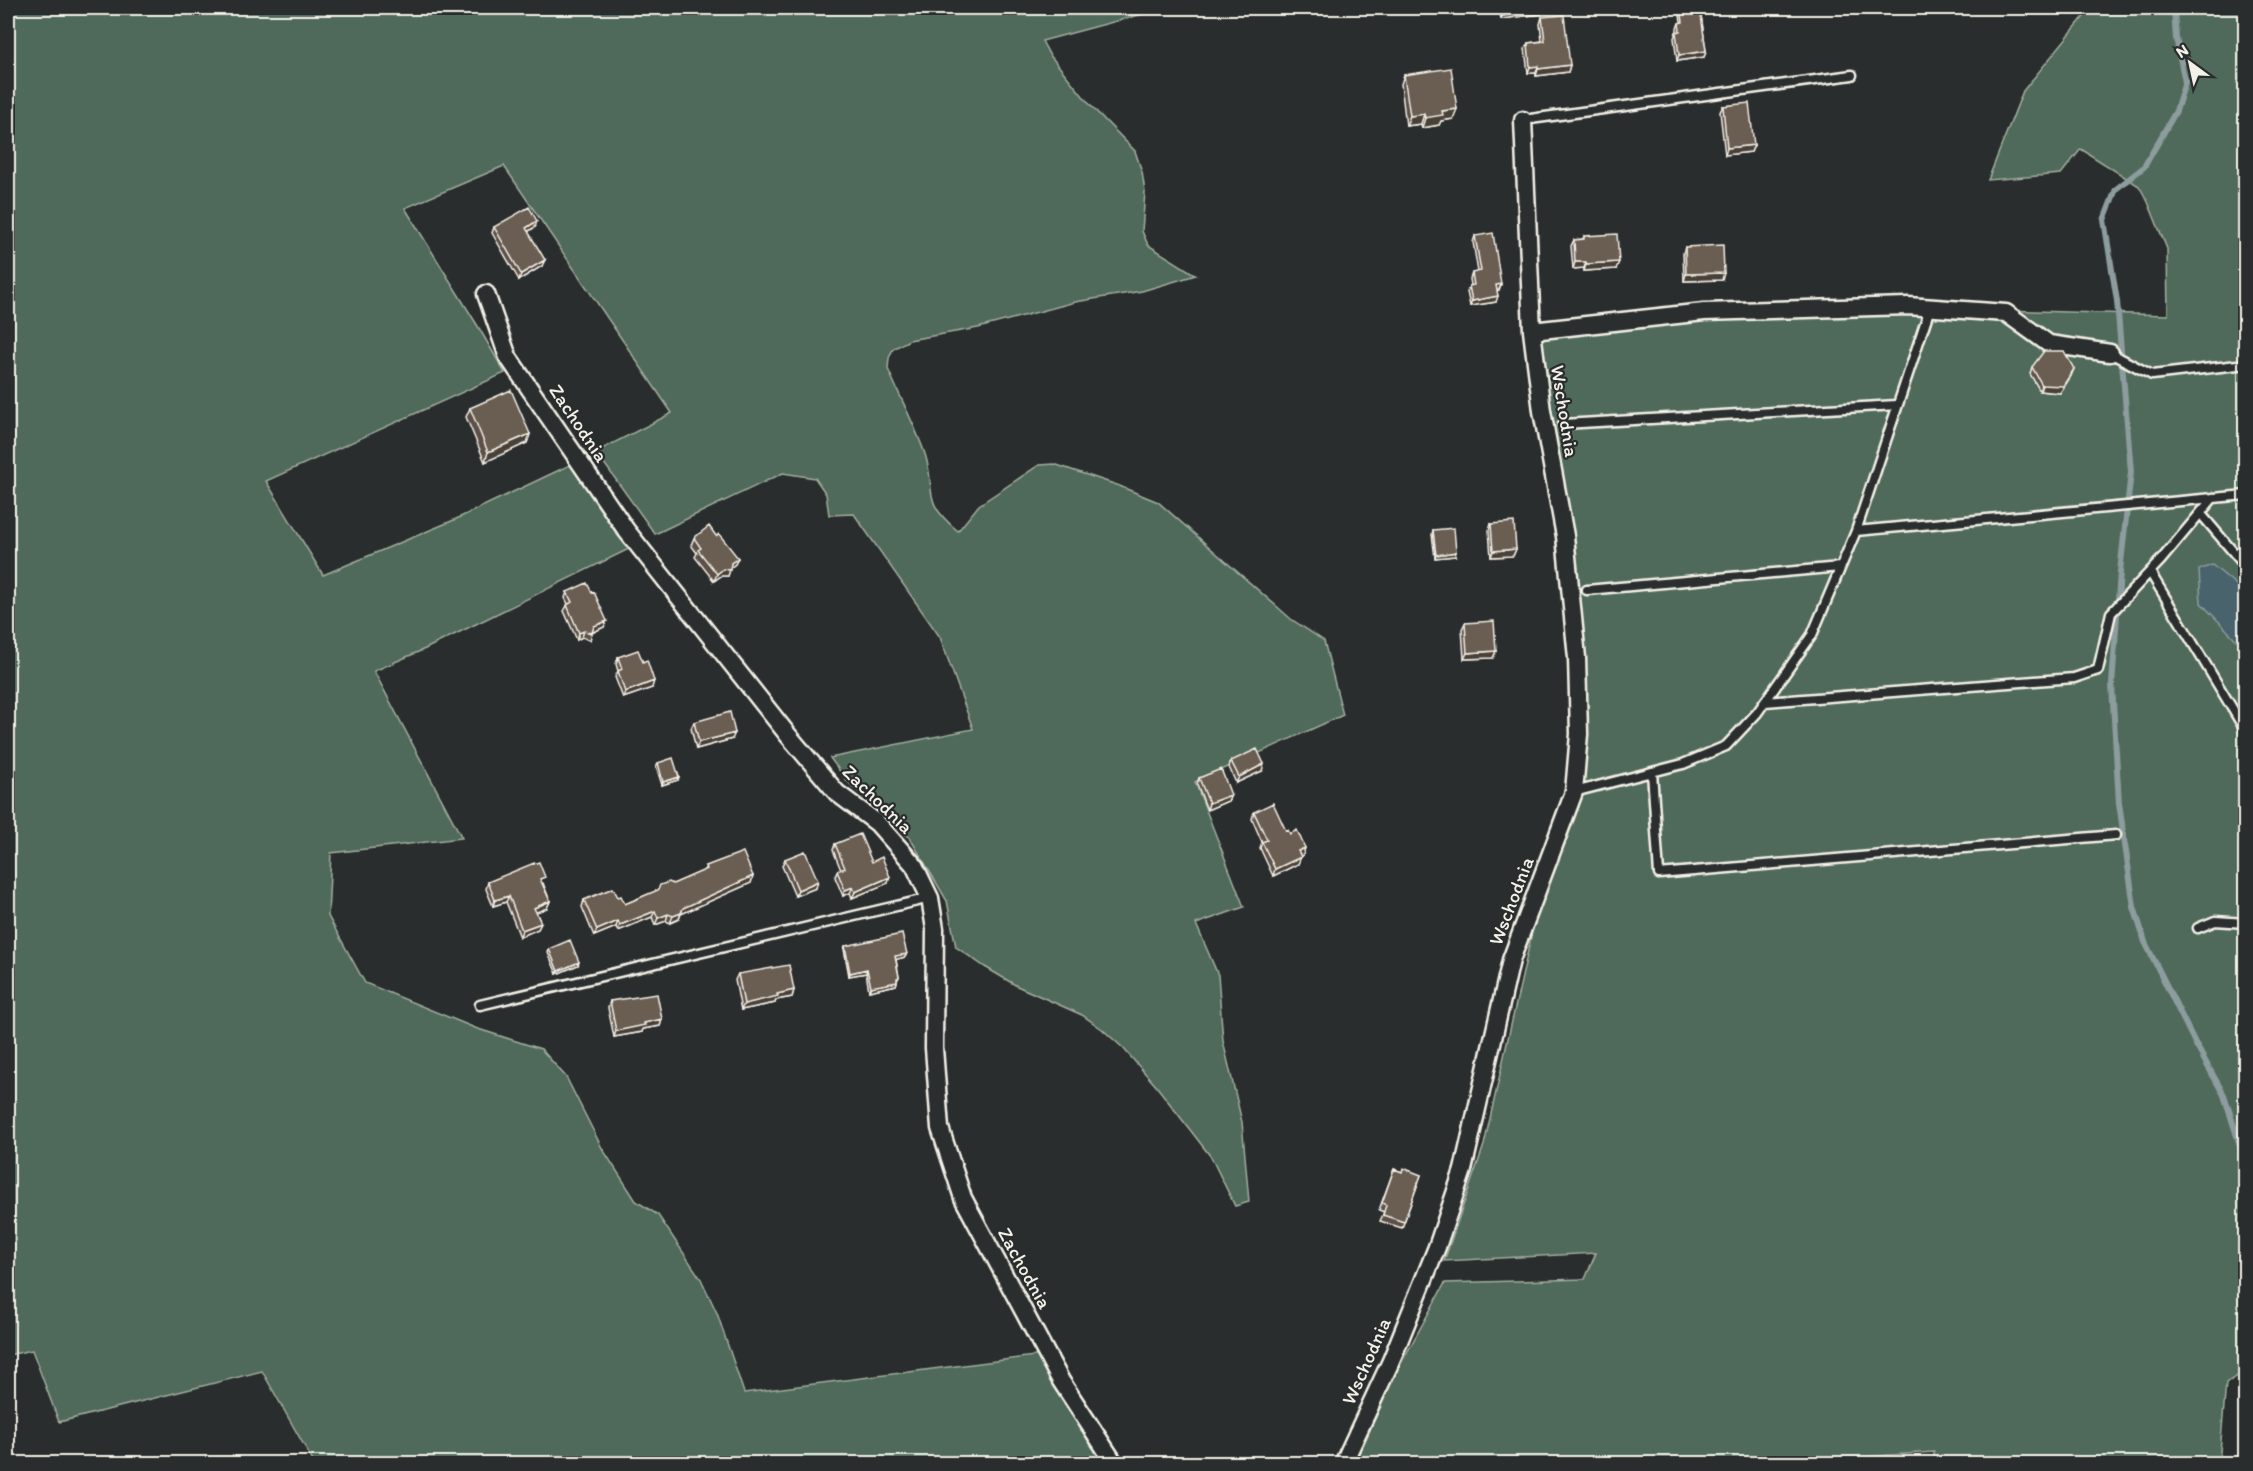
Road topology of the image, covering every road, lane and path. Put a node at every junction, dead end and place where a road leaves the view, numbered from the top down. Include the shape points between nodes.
1 (1852, 75) dead end
2 (1523, 120) joint
3 (486, 294) dead end
4 (1930, 308) junction
5 (1532, 331) junction
6 (2110, 352) joint
7 (2246, 364) edge
8 (1897, 405) junction
9 (1563, 424) dead end
10 (2246, 495) edge
11 (2213, 498) junction
12 (2200, 514) junction
13 (1856, 531) junction
14 (1840, 567) junction
15 (2246, 567) edge
16 (2150, 572) junction
17 (1587, 590) dead end
18 (1765, 702) junction
19 (2244, 728) edge
20 (1652, 772) junction
21 (1574, 792) junction
22 (2116, 835) dead end
23 (930, 898) junction
24 (2246, 923) edge
25 (2198, 928) dead end
26 (480, 1005) dead end
27 (1115, 1464) edge
28 (1343, 1464) edge

1 - 2 lane
2 - 5 street, Wschodnia
3 - 23 street, Zachodnia via 508,357 626,530 837,793 877,824 914,865
4 - 5 street via 1704,312
4 - 6 street via 2006,313 2049,344
4 - 8 lane
5 - 21 street, Wschodnia via 1565,536 1577,658 1580,734
6 - 7 lane via 2152,375
8 - 9 lane
8 - 13 lane
10 - 11 lane
11 - 12 lane
11 - 13 lane
12 - 15 lane
12 - 16 lane
13 - 14 lane
14 - 17 lane
14 - 18 lane via 1812,634
16 - 18 lane via 2111,613 2098,670 2074,678
16 - 19 lane
18 - 20 lane via 1726,746
20 - 21 lane
20 - 22 lane via 1659,874
21 - 28 street, Wschodnia via 1511,960 1464,1170 1391,1361
23 - 26 lane
23 - 27 street, Zachodnia via 935,929 934,1048 940,1128 963,1198 1061,1381
24 - 25 lane via 2215,921

